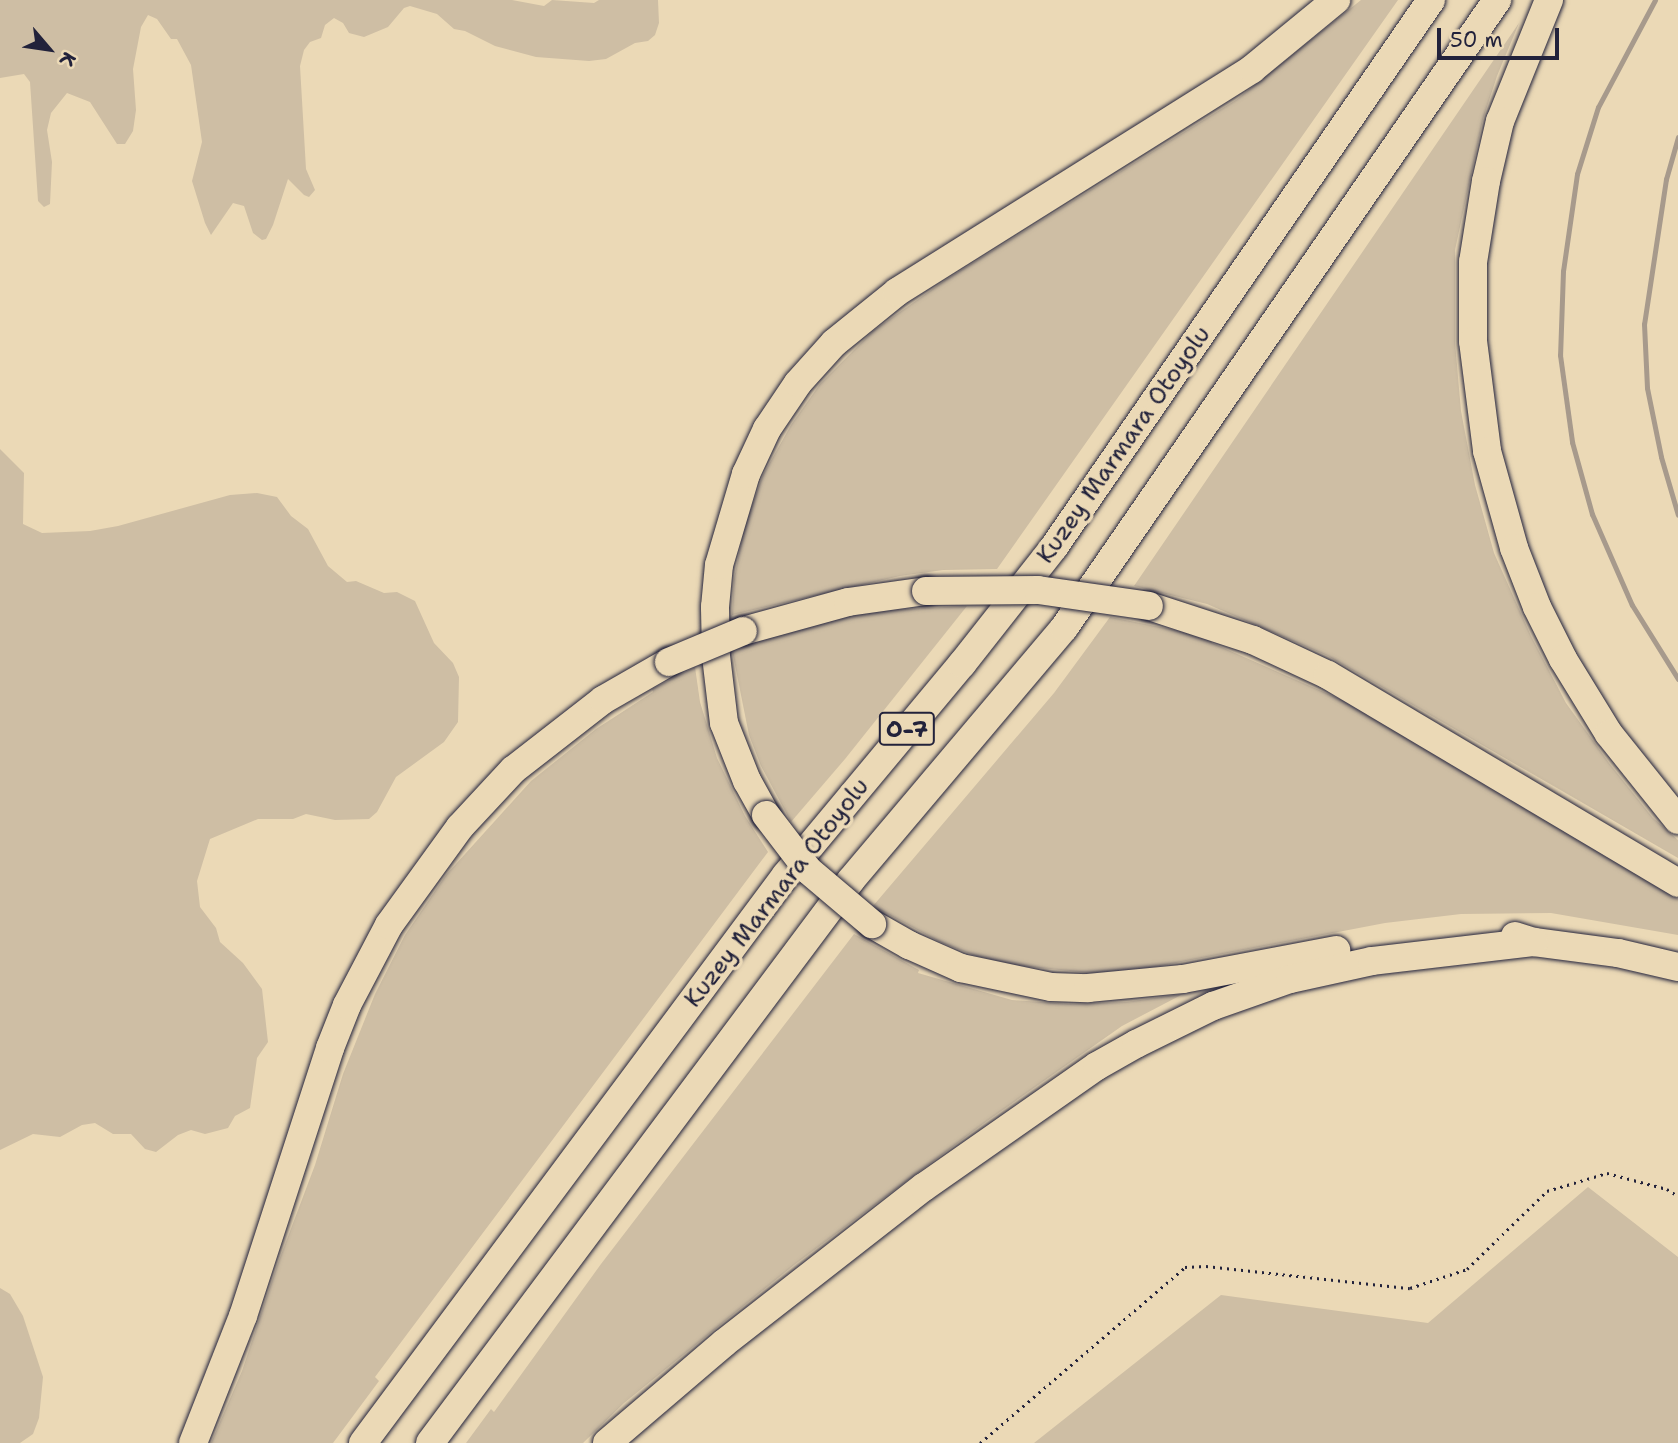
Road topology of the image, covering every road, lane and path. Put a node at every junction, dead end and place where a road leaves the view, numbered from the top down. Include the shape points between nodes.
1 (1336, 0) edge
2 (1431, 0) edge
3 (1497, 0) edge
4 (1549, 0) edge
5 (1678, 820) edge
6 (1678, 883) edge
7 (1534, 942) junction
8 (1678, 967) edge
9 (1678, 1196) edge
10 (193, 1443) edge
11 (363, 1443) edge
12 (430, 1443) edge
13 (607, 1443) edge
14 (980, 1443) edge

1 - 7 highway, bridge via 1241,77 897,292 834,342 799,383 767,429 746,474 719,565 716,656 724,723 766,815 808,870 872,924 961,968 1051,987 1087,988 1183,979 1395,939 1497,933
2 - 11 highway, Kuzey Marmara Otoyolu / O-7 via 1054,547 786,875
3 - 12 highway, Kuzey Marmara Otoyolu / O-7 via 1064,628 851,880
4 - 5 highway via 1500,121 1473,262 1473,341 1487,451 1536,607 1609,734
6 - 10 highway, bridge via 1328,675 1253,640 1149,606 1038,590 926,591 835,605 743,631 669,662 603,700 513,769 460,827 389,925 363,971 330,1048 243,1316
7 - 8 highway via 1618,953
7 - 13 highway via 1372,961 1290,979 1213,1006 1136,1044 1075,1080 924,1187 724,1343
9 - 14 path via 1607,1173 1547,1191 1467,1269 1410,1288 1206,1266 1185,1268

